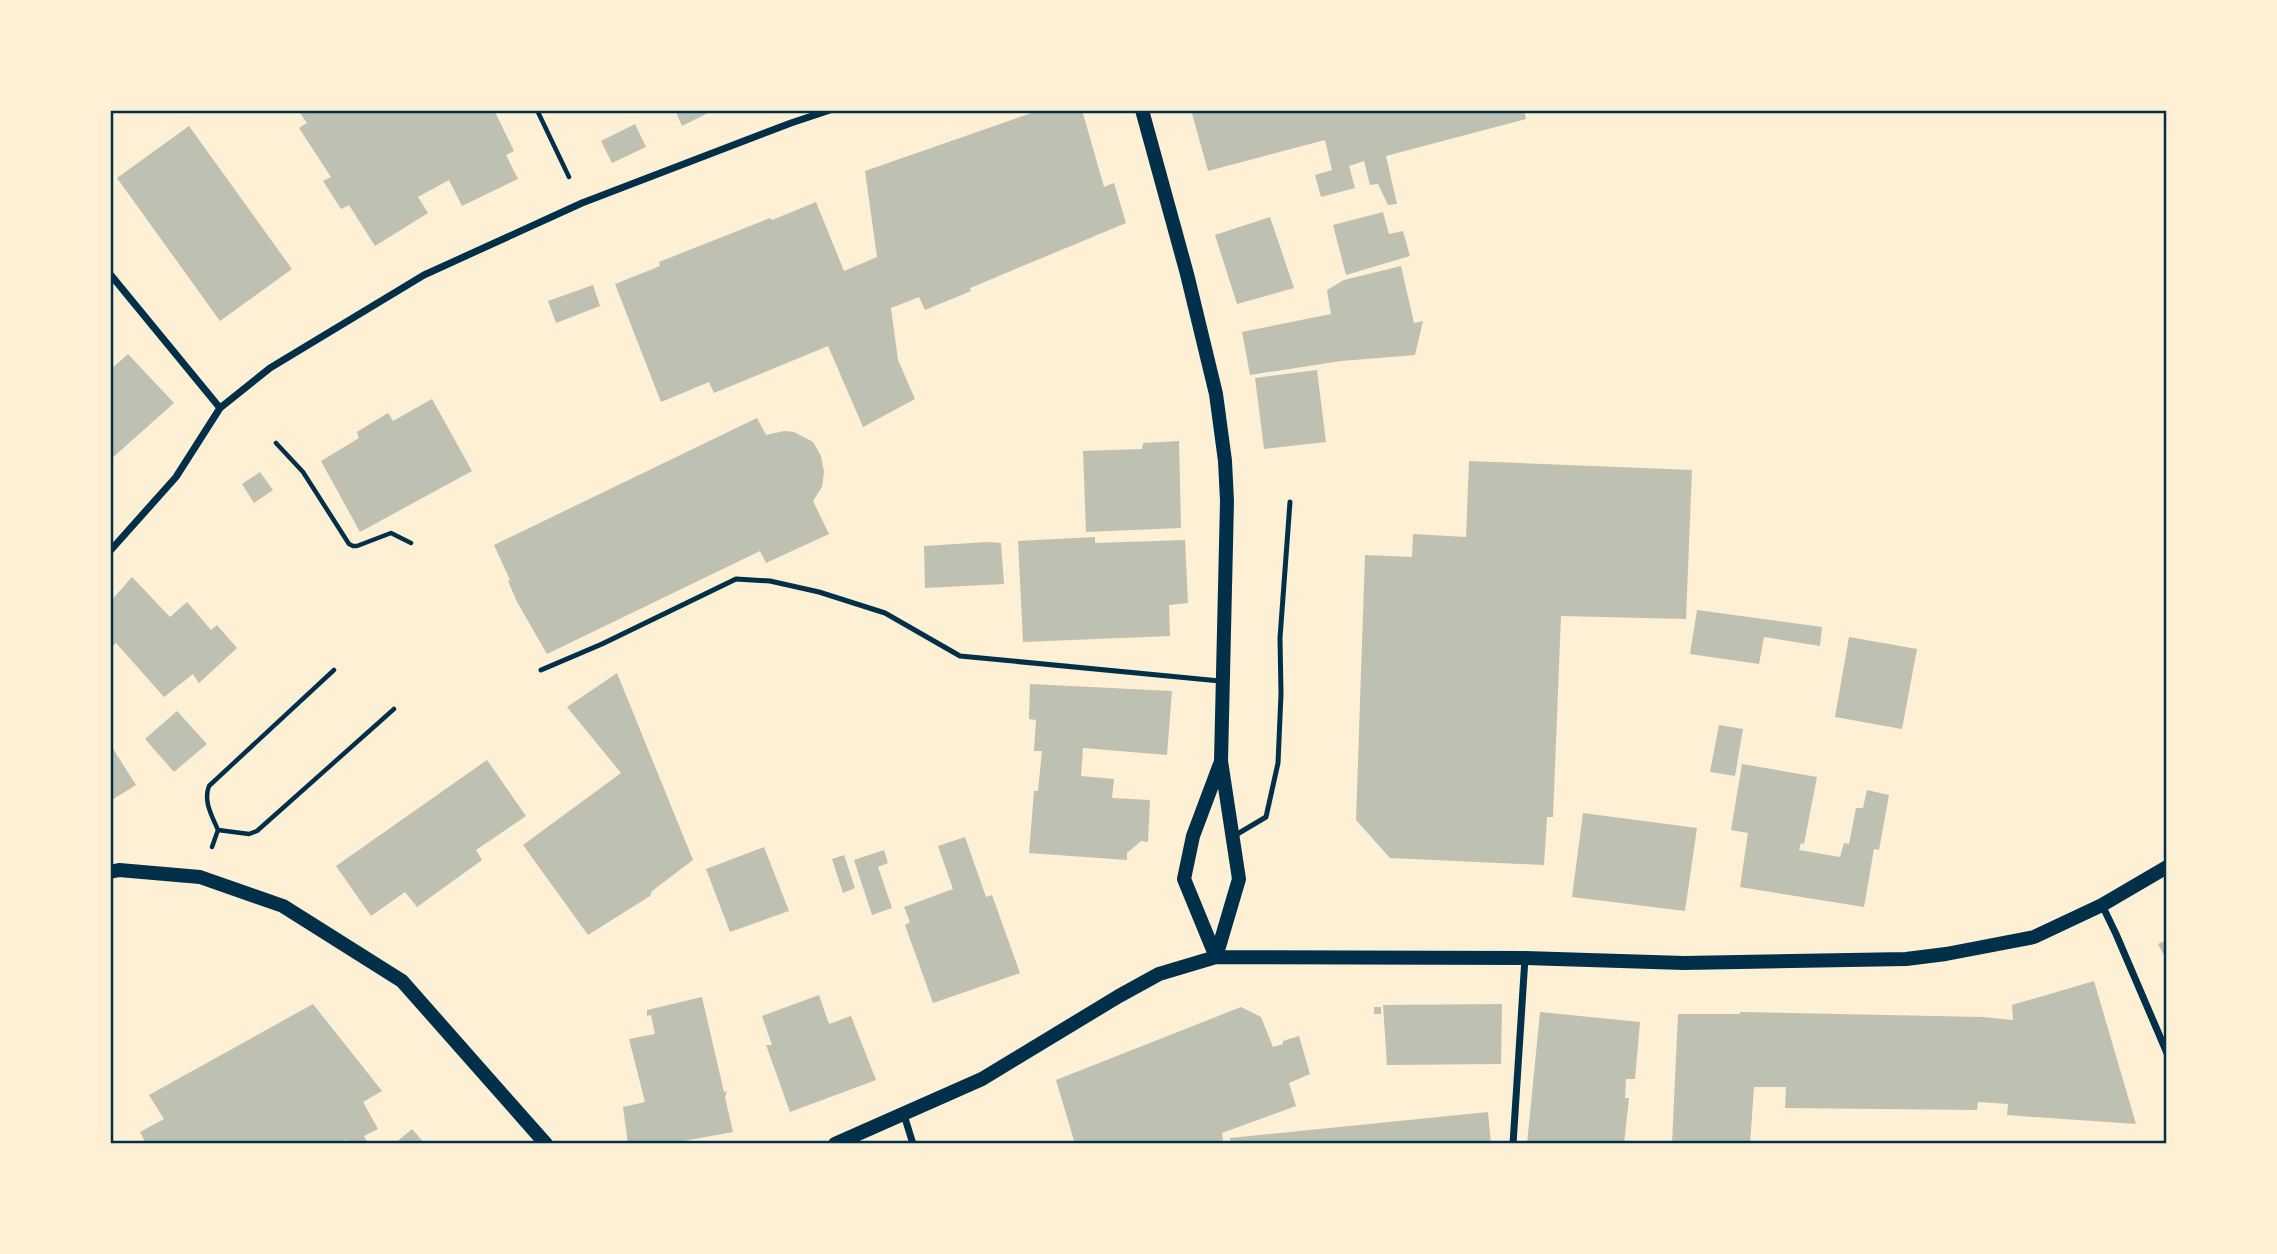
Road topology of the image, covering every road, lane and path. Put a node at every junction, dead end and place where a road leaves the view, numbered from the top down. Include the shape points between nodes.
1 (537, 110) edge
2 (830, 110) edge
3 (1142, 110) edge
4 (582, 203) junction
5 (110, 274) edge
6 (220, 408) junction
7 (276, 443) dead end
8 (1290, 502) dead end
9 (411, 543) dead end
10 (110, 551) edge
11 (334, 670) dead end
12 (541, 670) dead end
13 (1224, 681) junction
14 (394, 709) dead end
15 (1221, 761) junction
16 (218, 830) junction
17 (1234, 836) junction
18 (2167, 867) edge
19 (110, 872) edge
20 (200, 877) junction
21 (2102, 905) junction
22 (1216, 957) junction
23 (1525, 958) junction
24 (2167, 1053) edge
25 (904, 1115) junction
26 (546, 1144) edge
27 (835, 1144) edge
28 (913, 1144) edge
29 (1513, 1144) edge

1 - 4 path
2 - 4 street
3 - 13 main road via 1216,394 1227,501
4 - 6 street via 424,275 270,368
5 - 6 street
6 - 10 street via 176,477
7 - 9 path via 303,472 349,544 357,546 391,533
8 - 17 lane via 1280,638 1278,763 1266,817
11 - 16 path via 209,786 206,794
12 - 13 lane via 736,579 770,581 885,612 960,656
13 - 15 main road
14 - 16 path via 257,831
15 - 17 main road
15 - 22 main road via 1193,836 1184,878
16 - 20 path
17 - 22 main road via 1239,878
18 - 21 main road
19 - 20 main road
20 - 26 main road via 283,906 402,981
21 - 23 main road via 2034,937 1906,959 1684,963
21 - 24 street
22 - 23 main road
22 - 25 main road via 1159,974 982,1079
23 - 29 street
25 - 27 main road
25 - 28 street

